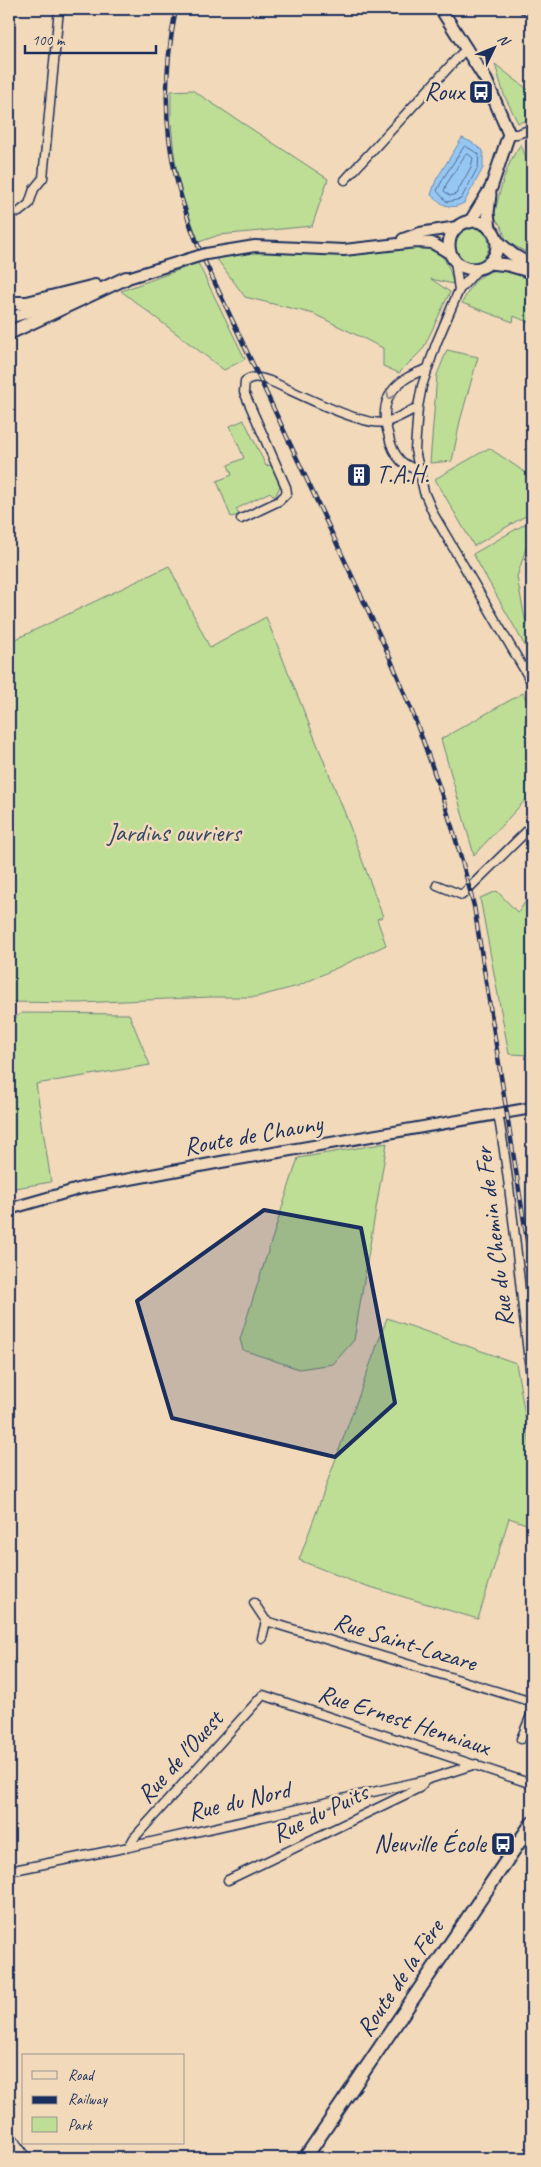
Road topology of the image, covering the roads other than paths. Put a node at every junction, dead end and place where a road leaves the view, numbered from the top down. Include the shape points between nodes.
1 (60, 9) edge
2 (441, 9) edge
3 (524, 9) edge
4 (532, 10) edge
5 (468, 49) junction
6 (532, 129) edge
7 (509, 134) junction
8 (345, 180) dead end
9 (491, 188) junction
10 (19, 212) dead end
11 (470, 222) junction
12 (457, 228) junction
13 (490, 229) junction
14 (496, 240) junction
15 (386, 244) junction
16 (453, 258) junction
17 (489, 263) junction
18 (532, 266) edge
19 (478, 269) junction
20 (532, 272) edge
21 (126, 278) junction
22 (459, 290) junction
23 (62, 302) junction
24 (9, 304) edge
25 (9, 318) edge
26 (9, 327) edge
27 (9, 333) edge
28 (427, 369) junction
29 (418, 407) junction
30 (385, 423) junction
31 (418, 472) junction
32 (240, 519) dead end
33 (532, 683) edge
34 (532, 826) edge
35 (436, 885) dead end
36 (532, 1108) edge
37 (503, 1112) junction
38 (9, 1209) edge
39 (532, 1386) edge
40 (254, 1603) dead end
41 (266, 1622) junction
42 (262, 1638) dead end
43 (263, 1695) joint
44 (532, 1702) edge
45 (532, 1713) edge
46 (521, 1739) dead end
47 (476, 1764) junction
48 (426, 1780) junction
49 (532, 1784) edge
50 (532, 1823) edge
51 (129, 1846) junction
52 (9, 1871) edge
53 (228, 1880) dead end
54 (9, 2137) edge
55 (24, 2158) edge
56 (305, 2158) edge

1 - 10 street via 43,178 34,189 29,204
2 - 5 main road
3 - 4 street
5 - 7 main road via 486,80
5 - 8 street
6 - 7 street
7 - 9 main road
9 - 11 main road
9 - 13 main road
11 - 12 main road
11 - 13 main road via 478,222
12 - 15 street via 420,233
12 - 16 main road via 450,240
13 - 14 main road
14 - 17 main road via 494,256
14 - 18 main road
15 - 16 street via 432,243
15 - 21 street via 344,250 255,246 203,255
16 - 19 main road via 470,269
16 - 22 street
17 - 19 main road
17 - 20 main road
19 - 22 street
21 - 23 street
21 - 24 main road via 28,303
21 - 27 main road
22 - 28 street
23 - 25 street
23 - 26 street
28 - 29 street
28 -> 30 street via 409,375 391,392 386,404
29 - 30 street
29 - 31 street via 414,450
30 - 31 street via 391,445 401,460
30 - 32 street via 359,419 259,378 245,381 246,399 287,493 279,501
31 - 33 street via 434,514
34 - 35 street via 462,895
36 - 37 street, Route de Chauny
37 - 38 street, Route de Chauny via 82,1188
37 - 39 street, Rue du Chemin de Fer
40 - 41 street
41 - 42 street
41 - 44 street, Rue Saint-Lazare
43 - 47 street, Rue Ernest Henniaux
43 - 51 street, Rue de l'Ouest
45 - 46 street
47 - 48 street, Rue du Nord
47 - 49 street, Rue Ernest Henniaux
48 - 51 street, Rue du Nord
48 - 53 street, Rue du Puits via 419,1788
50 - 56 main road, Route de la Fère
51 - 52 street, Rue du Nord
54 - 55 main road

